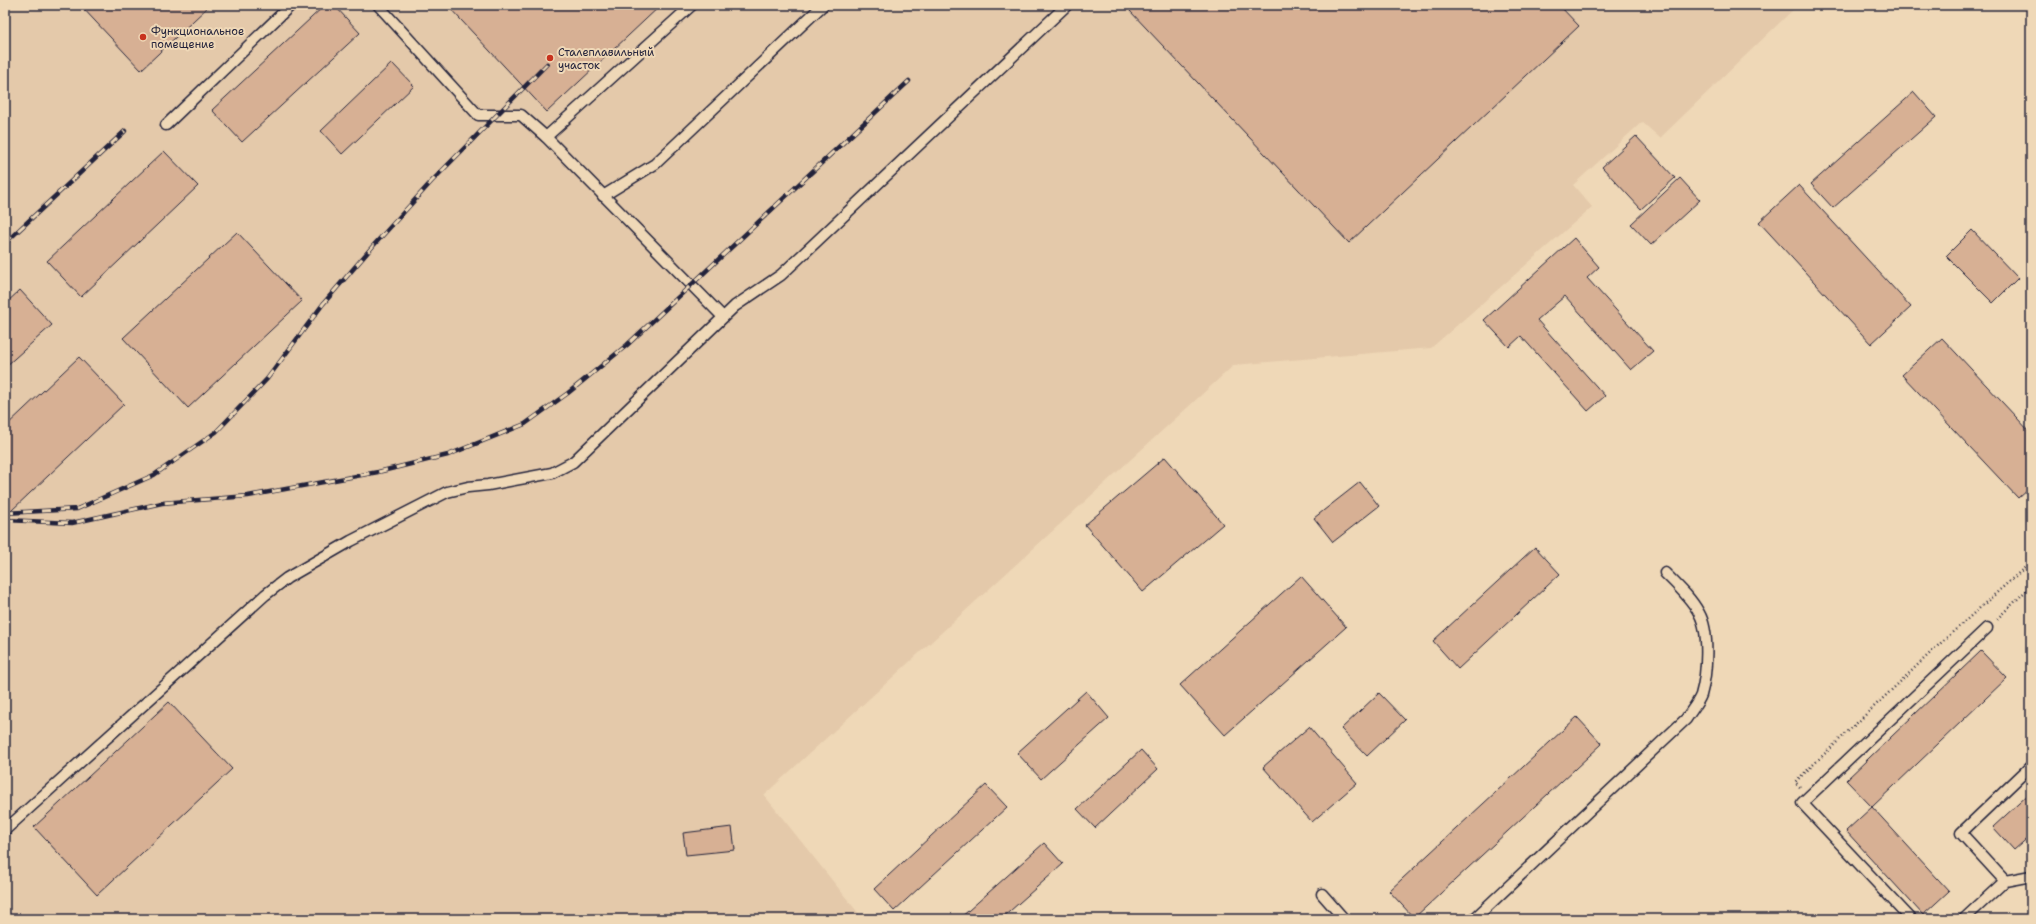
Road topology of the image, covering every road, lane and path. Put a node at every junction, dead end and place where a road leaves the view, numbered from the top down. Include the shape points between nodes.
1 (291, 5) edge
2 (378, 5) edge
3 (692, 5) edge
4 (823, 5) edge
5 (1068, 5) edge
6 (166, 125) dead end
7 (546, 137) junction
8 (603, 196) junction
9 (723, 317) junction
10 (2031, 562) edge
11 (1665, 573) dead end
12 (2031, 586) edge
13 (1987, 628) joint
14 (2031, 766) edge
15 (1809, 797) junction
16 (5, 830) edge
17 (2031, 876) edge
18 (2006, 881) junction
19 (1322, 894) dead end
20 (1344, 919) edge
21 (1474, 919) edge
22 (1911, 919) edge
23 (1964, 919) edge

1 - 6 lane
2 - 7 lane via 478,115 521,115
3 - 7 lane
4 - 8 lane via 656,164
5 - 9 lane via 781,275 745,298
7 - 8 lane
8 - 9 lane
9 - 16 lane via 573,462 552,473 488,485 468,486 447,492 351,541 287,578
10 - 15 path via 1944,640 1795,782
11 - 21 lane via 1689,598 1700,614 1706,640 1706,668 1701,696 1686,718
12 - 13 path
13 - 15 lane
14 - 18 lane via 1962,833
15 - 22 lane via 1802,803
17 - 18 lane
18 - 23 lane
19 - 20 lane

